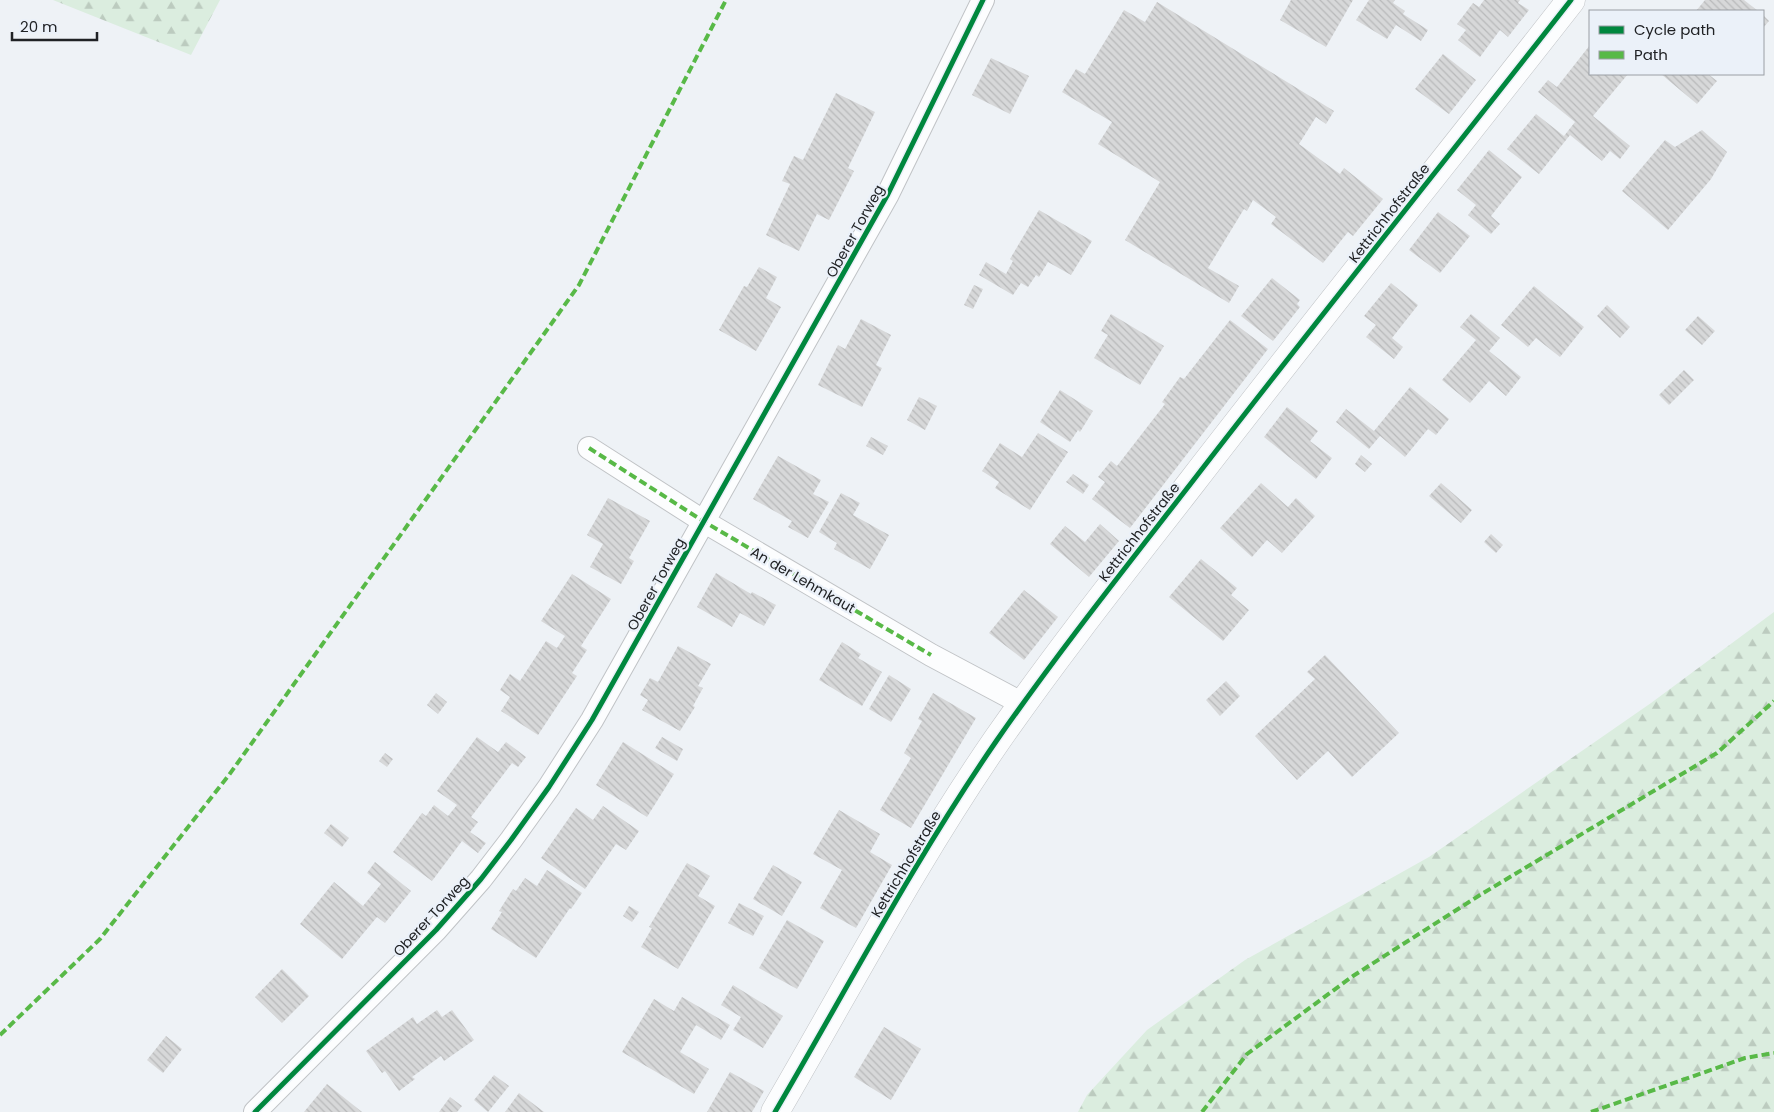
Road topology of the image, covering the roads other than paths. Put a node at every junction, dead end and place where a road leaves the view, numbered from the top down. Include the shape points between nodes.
1 (983, 0) edge
2 (1571, 0) edge
3 (589, 448) dead end
4 (703, 521) junction
5 (1022, 704) junction
6 (255, 1112) edge
7 (774, 1112) edge

1 - 4 street, Oberer Torweg via 888,194
2 - 5 street, Kettrichhofstraße via 1251,406
3 - 4 street, An der Lehmkaut
4 - 5 street, An der Lehmkaut
4 - 6 street, Oberer Torweg via 592,720 512,840 436,930
5 - 7 street, Kettrichhofstraße via 908,879

